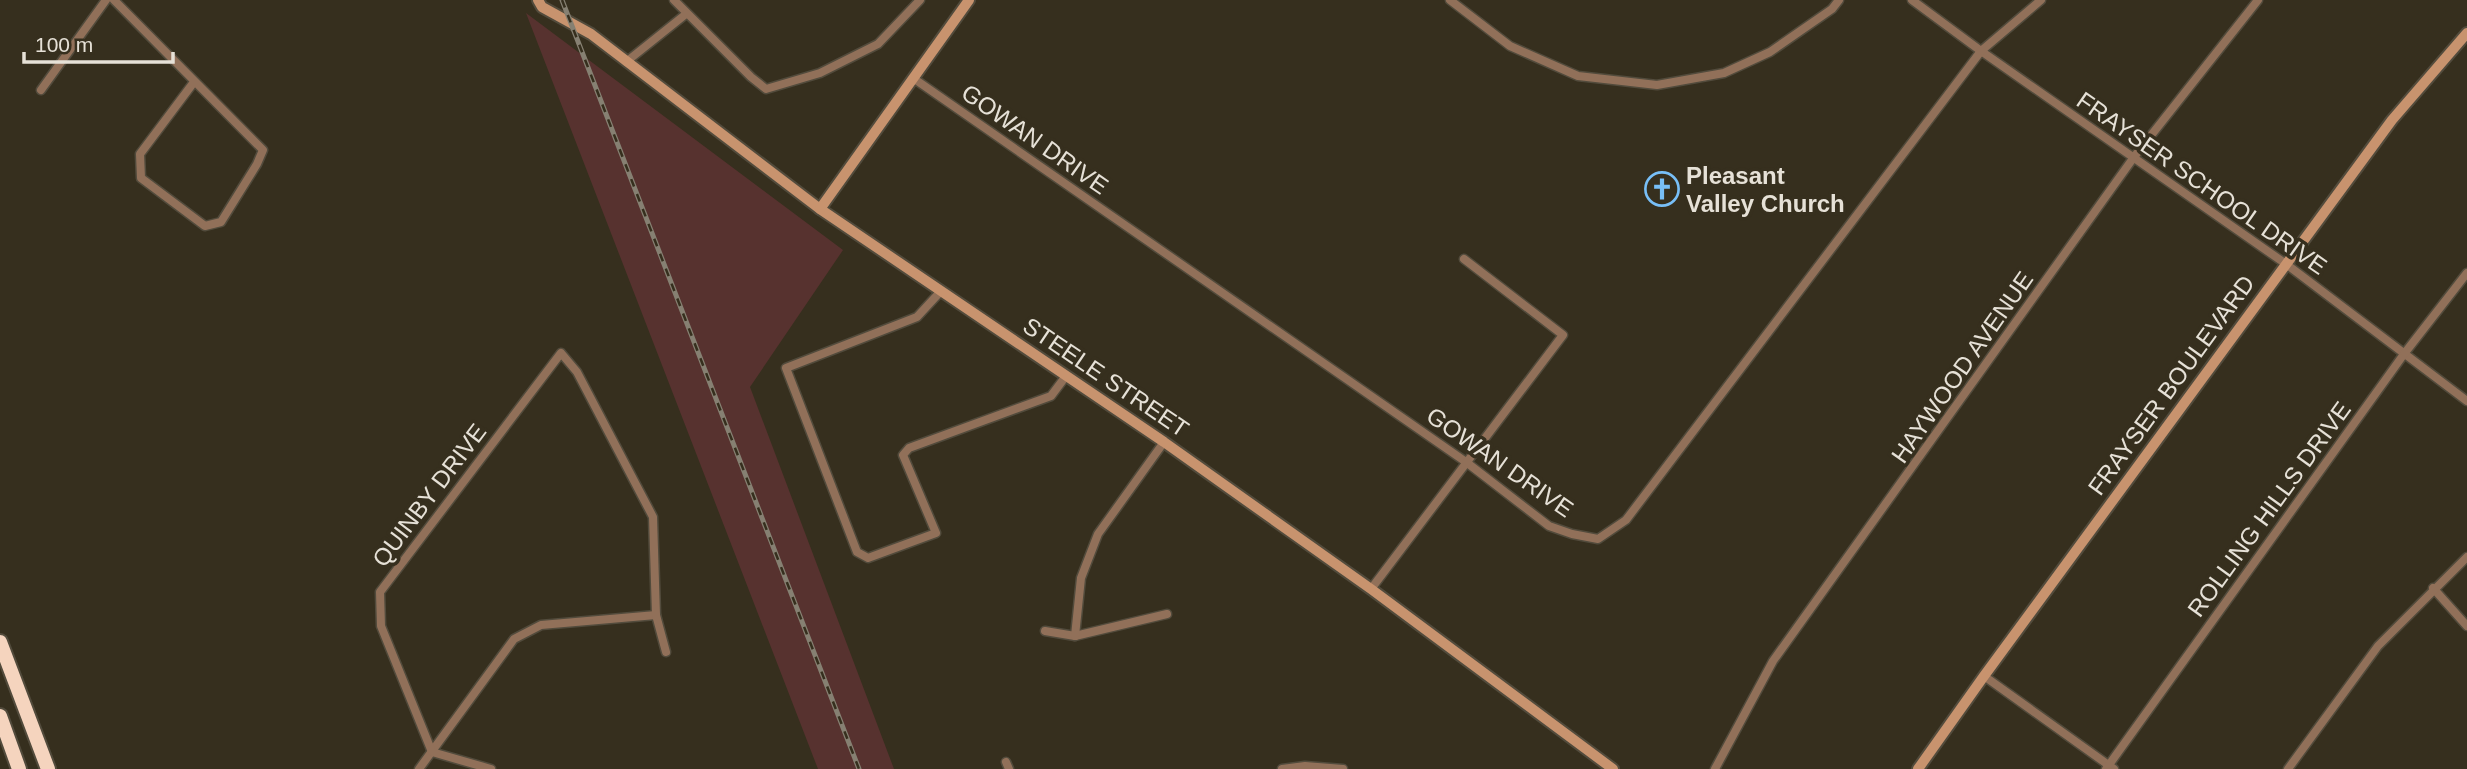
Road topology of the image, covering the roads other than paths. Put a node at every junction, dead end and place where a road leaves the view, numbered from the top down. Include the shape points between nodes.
1 (106, 0) edge
2 (114, 0) edge
3 (538, 0) edge
4 (674, 0) edge
5 (920, 0) edge
6 (969, 0) edge
7 (1450, 0) edge
8 (1839, 0) edge
9 (1912, 0) edge
10 (2041, 0) edge
11 (2258, 0) edge
12 (686, 14) junction
13 (2467, 33) edge
14 (1981, 51) junction
15 (626, 62) junction
16 (913, 78) junction
17 (194, 82) junction
18 (41, 90) dead end
19 (2134, 158) junction
20 (820, 209) junction
21 (1464, 259) dead end
22 (2286, 264) junction
23 (2467, 273) edge
24 (941, 291) junction
25 (2404, 354) junction
26 (1066, 376) junction
27 (2467, 401) edge
28 (1164, 442) junction
29 (1466, 462) junction
30 (2467, 557) edge
31 (2433, 588) junction
32 (1371, 589) junction
33 (1167, 614) dead end
34 (656, 615) junction
35 (2467, 626) edge
36 (1045, 631) dead end
37 (1075, 636) junction
38 (0, 642) edge
39 (666, 652) dead end
40 (1984, 676) junction
41 (0, 716) edge
42 (432, 752) junction
43 (2109, 768) edge
44 (19, 769) edge
45 (48, 769) edge
46 (419, 769) edge
47 (491, 769) edge
48 (1282, 769) edge
49 (1343, 769) edge
50 (1613, 769) edge
51 (1715, 769) edge
52 (1919, 769) edge
53 (2288, 769) edge

1 - 18 street
2 - 17 street
3 - 15 street, STEELE STREET via 542,8 591,34
4 - 12 street
5 - 12 street via 878,44 820,73 766,89
6 - 16 street
7 - 8 street via 1510,46 1578,76 1657,85 1724,73 1770,52
9 - 14 street, FRAYSER SCHOOL DRIVE
10 - 14 street, GOWAN DRIVE
11 - 19 street, HAYWOOD AVENUE
12 - 15 street
13 - 22 street, FRAYSER BOULEVARD via 2392,120
14 - 19 street, FRAYSER SCHOOL DRIVE
14 - 29 street, GOWAN DRIVE via 1626,520 1598,539 1549,526
15 - 20 street, STEELE STREET
16 - 20 street
16 - 29 street, GOWAN DRIVE
17 - 17 street via 263,150 220,222 205,226 141,178 140,153
19 - 22 street, FRAYSER SCHOOL DRIVE
19 - 51 street, HAYWOOD AVENUE via 1773,662
20 - 24 street, STEELE STREET
21 - 29 street via 1563,335
22 - 25 street, FRAYSER SCHOOL DRIVE
22 - 40 street, FRAYSER BOULEVARD
23 - 25 street, ROLLING HILLS DRIVE
24 - 26 street, STEELE STREET
24 - 26 street via 917,317 786,368 857,552 868,558 936,533 903,455 909,448 1051,396
25 - 27 street, FRAYSER SCHOOL DRIVE
25 - 43 street, ROLLING HILLS DRIVE
26 - 28 street, STEELE STREET
28 - 32 street, STEELE STREET
28 - 37 street via 1098,534 1081,579
29 - 32 street
30 - 31 street
31 - 35 street
31 - 53 street via 2378,646
32 - 50 street, STEELE STREET
33 - 37 street
34 - 39 street
34 - 42 street via 541,625 514,639
34 - 42 street, QUINBY DRIVE via 653,517 577,372 561,353 380,592 381,626
36 - 37 street
38 - 45 highway
40 - 43 street
40 - 52 street, FRAYSER BOULEVARD
41 - 44 highway
42 - 46 street
42 - 47 street
48 - 49 street

